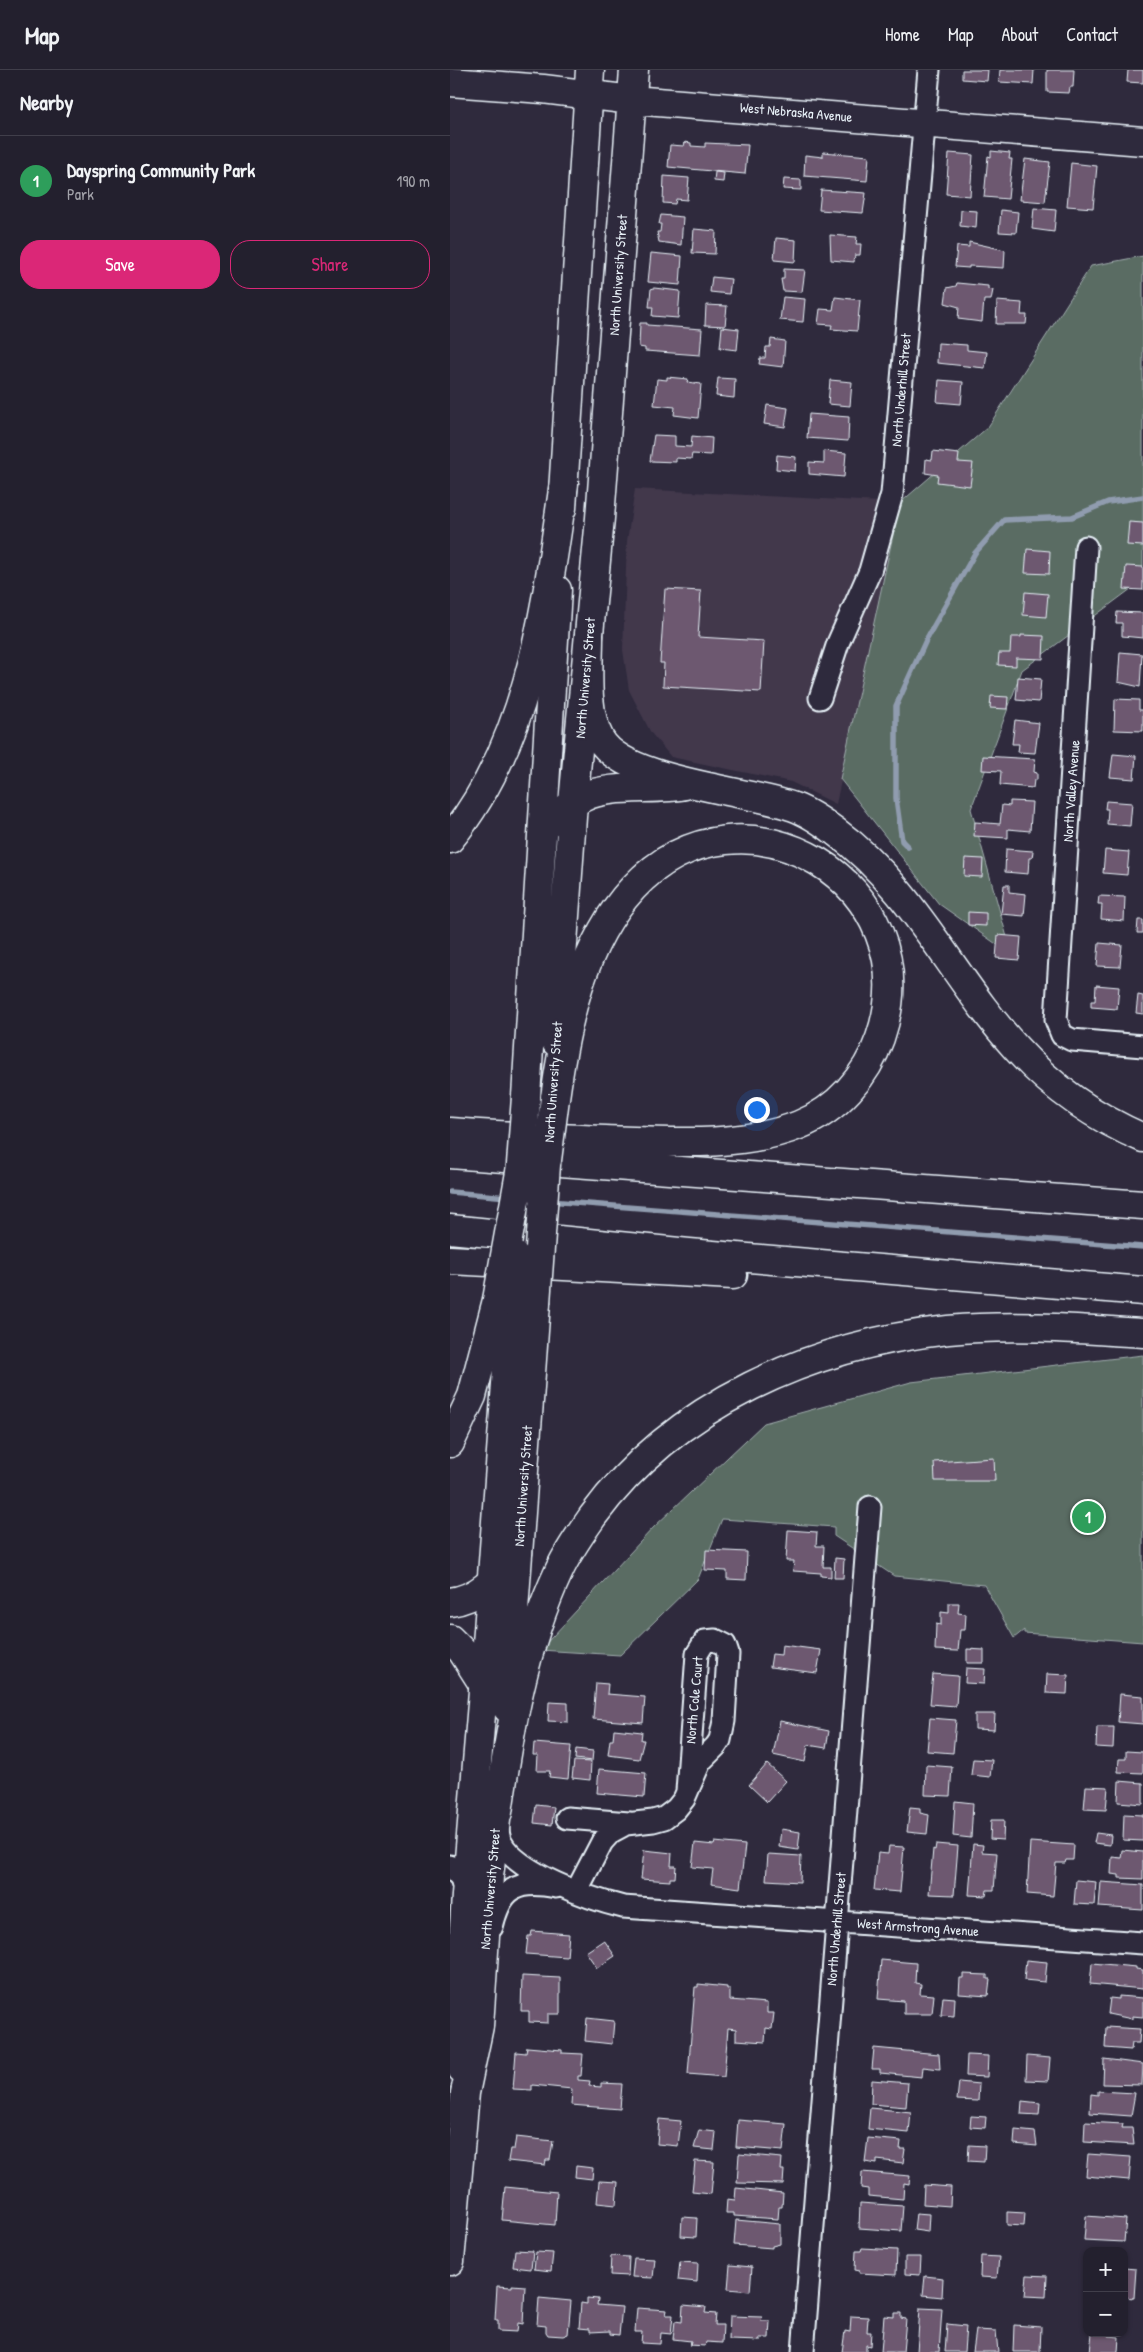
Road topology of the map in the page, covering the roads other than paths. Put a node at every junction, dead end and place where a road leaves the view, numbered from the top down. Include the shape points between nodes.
1 (634, 70) edge
2 (929, 70) edge
3 (450, 82) edge
4 (588, 82) edge
5 (632, 100) junction
6 (924, 123) junction
7 (1143, 141) edge
8 (564, 483) junction
9 (1086, 547) dead end
10 (589, 636) junction
11 (820, 698) dead end
12 (689, 784) junction
13 (573, 803) junction
14 (543, 827) junction
15 (450, 839) edge
16 (1143, 1046) edge
17 (544, 1098) junction
18 (450, 1132) edge
19 (1143, 1138) edge
20 (450, 1154) edge
21 (1143, 1206) edge
22 (450, 1229) edge
23 (450, 1260) edge
24 (1143, 1292) edge
25 (515, 1301) junction
26 (1143, 1333) edge
27 (450, 1443) edge
28 (870, 1507) dead end
29 (518, 1552) junction
30 (491, 1582) junction
31 (450, 1602) edge
32 (450, 1639) edge
33 (484, 1684) junction
34 (687, 1791) junction
35 (497, 1816) junction
36 (567, 1818) dead end
37 (630, 1823) junction
38 (450, 1866) edge
39 (576, 1892) junction
40 (466, 1895) junction
41 (837, 1922) junction
42 (1143, 1943) edge
43 (483, 1968) junction
44 (465, 2093) junction
45 (450, 2261) edge
46 (803, 2352) edge

1 - 5 main road, North University Street
2 - 6 street, North Underhill Street
3 - 4 main road, West Nebraska Avenue
4 - 5 main road, West Nebraska Avenue
4 - 8 main road, North University Street
5 - 6 main road, West Nebraska Avenue
5 - 10 main road, North University Street
6 - 7 main road, West Nebraska Avenue
6 - 11 street, North Underhill Street via 892,494 870,571 838,643
8 - 14 main road, North University Street
8 - 15 main road via 541,625 513,724 494,772
9 - 16 street, North Valley Avenue via 1058,1026 1062,1035 1078,1041
10 - 12 main road via 590,706 604,745 626,762
10 - 13 main road, North University Street
12 - 13 main road via 666,789 597,792
12 - 19 main road via 763,797 797,807 836,831 897,890 1001,1029 1041,1074 1099,1117
13 - 14 main road
13 - 17 main road, North University Street
14 - 17 main road, North University Street
17 - 18 main road via 563,1047 585,970 602,931 635,886 676,855 702,845 735,840 770,842 793,848 833,871 851,887 868,910 884,945 888,966 889,994 884,1026 874,1054 855,1083 832,1106 806,1122 760,1136 672,1142
17 - 25 main road, North University Street, bridge via 547,1160
17 - 25 main road, North University Street, bridge via 521,1167
20 - 21 main road
22 - 24 main road
23 - 24 main road via 802,1279
25 - 27 main road
25 - 29 main road, North University Street
25 - 30 main road, North University Street
26 - 35 main road via 985,1328 947,1330 893,1339 796,1367 741,1390 669,1436 606,1499 559,1570 538,1622 518,1688
28 - 41 street, North Underhill Street
29 - 30 main road
29 - 35 main road, North University Street
30 - 31 main road via 470,1597
30 - 33 main road, North University Street
32 - 33 main road
33 - 40 main road, North University Street
34 - 34 street, North Cole Court via 700,1762 718,1743 723,1729 728,1654 725,1645 716,1640 705,1641 697,1654
34 - 37 street, North Cole Court via 679,1806 664,1818
35 - 39 street, West Armstrong Avenue via 500,1841 515,1859
35 - 43 main road, North University Street
36 - 37 street
37 - 39 street, North Cole Court via 618,1827 602,1842
38 - 40 street via 461,1878
39 - 41 street, West Armstrong Avenue via 628,1907
39 - 43 street, West Armstrong Avenue via 526,1884 505,1895 497,1908
40 - 44 main road, North University Street via 458,2024
41 - 42 street, West Armstrong Avenue
41 - 46 street, North Underhill Street
43 - 44 main road, North University Street via 479,2026
44 - 45 main road, North University Street

